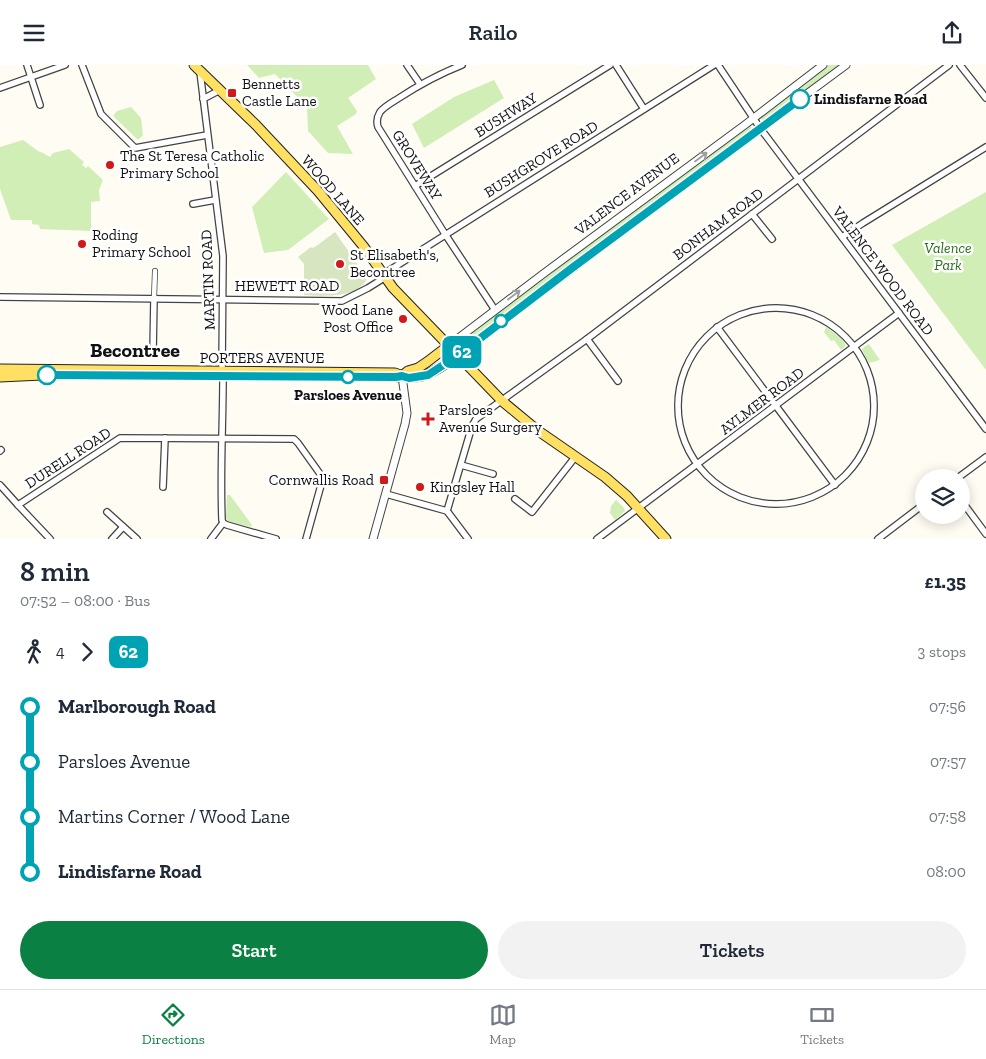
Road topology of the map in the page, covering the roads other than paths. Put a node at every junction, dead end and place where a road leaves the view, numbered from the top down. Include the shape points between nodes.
1 (27, 65) edge
2 (65, 65) edge
3 (82, 65) edge
4 (407, 65) edge
5 (462, 65) edge
6 (610, 65) edge
7 (616, 65) edge
8 (714, 65) edge
9 (718, 65) edge
10 (823, 65) edge
11 (846, 65) edge
12 (949, 65) edge
13 (960, 65) edge
14 (197, 68) edge
15 (31, 77) junction
16 (420, 84) junction
17 (0, 88) edge
18 (220, 90) junction
19 (986, 98) edge
20 (203, 99) junction
21 (40, 105) dead end
22 (644, 109) junction
23 (754, 117) junction
24 (760, 128) junction
25 (207, 135) junction
26 (986, 147) edge
27 (798, 179) junction
28 (415, 186) junction
29 (215, 200) junction
30 (193, 204) dead end
31 (752, 214) junction
32 (445, 234) junction
33 (842, 237) junction
34 (772, 239) dead end
35 (155, 271) dead end
36 (383, 276) junction
37 (0, 297) edge
38 (154, 298) junction
39 (223, 299) junction
40 (495, 310) junction
41 (899, 313) junction
42 (717, 327) junction
43 (587, 339) junction
44 (448, 346) junction
45 (855, 347) junction
46 (153, 353) dead end
47 (457, 356) junction
48 (0, 369) edge
49 (223, 374) junction
50 (402, 376) junction
51 (0, 377) edge
52 (618, 381) dead end
53 (502, 401) junction
54 (776, 406) junction
55 (986, 429) edge
56 (165, 438) junction
57 (223, 438) junction
58 (576, 456) junction
59 (986, 457) edge
60 (461, 465) junction
61 (698, 465) junction
62 (970, 469) edge
63 (492, 475) dead end
64 (0, 485) edge
65 (835, 485) junction
66 (163, 487) dead end
67 (386, 494) junction
68 (515, 499) dead end
69 (18, 505) junction
70 (639, 509) junction
71 (447, 511) junction
72 (915, 511) edge
73 (107, 512) dead end
74 (970, 512) edge
75 (224, 523) junction
76 (123, 527) junction
77 (986, 534) edge
78 (50, 539) edge
79 (112, 539) edge
80 (137, 539) edge
81 (211, 539) edge
82 (276, 539) edge
83 (306, 539) edge
84 (373, 539) edge
85 (468, 539) edge
86 (597, 539) edge
87 (666, 539) edge
88 (878, 539) edge

1 - 15 street
2 - 15 street
3 - 25 street via 100,114 135,148
4 - 16 street
5 - 16 street, GROVEWAY
6 - 28 street, BUSHWAY
7 - 22 street
8 - 22 street, BUSHGROVE ROAD
9 - 23 street
10 - 23 street, VALENCE AVENUE
11 - 24 street, VALENCE AVENUE
12 - 27 street, BONHAM ROAD
13 - 19 street
14 - 18 main road, WOOD LANE
14 - 20 street, MARTIN ROAD
15 - 17 street
15 - 21 street
16 - 28 street, GROVEWAY via 385,108 376,122
18 - 20 street
18 - 36 main road, WOOD LANE via 318,191 364,247
20 - 25 street, MARTIN ROAD
22 - 32 street, BUSHGROVE ROAD
23 - 24 street
40 -> 23 street, VALENCE AVENUE
24 - 27 street, VALENCE WOOD ROAD
24 - 47 street, VALENCE AVENUE
25 - 29 street, MARTIN ROAD
26 - 33 street
27 - 31 street, BONHAM ROAD
27 - 33 street, VALENCE WOOD ROAD
28 - 32 street, GROVEWAY
29 - 30 street
29 - 39 street, MARTIN ROAD via 223,256
31 - 34 street
31 - 43 street, BONHAM ROAD
32 - 36 street, BUSHGROVE ROAD
32 - 40 street, GROVEWAY
33 - 41 street, VALENCE WOOD ROAD
35 - 38 street
36 - 39 street, HEWETT ROAD via 342,301
36 - 44 main road, WOOD LANE
37 - 38 street, HEWETT ROAD
38 - 39 street, HEWETT ROAD
38 - 46 street
39 - 49 street, MARTIN ROAD
40 - 44 street, VALENCE AVENUE
41 - 45 street, AYLMER ROAD
41 - 55 street, VALENCE WOOD ROAD
42 - 45 street via 749,311 772,307 790,309 829,323
42 - 54 street
42 - 61 street via 693,353 679,392 682,433
43 - 52 street
43 - 53 street, BONHAM ROAD
44 - 47 main road, WOOD LANE
44 - 50 main road
45 - 54 street, AYLMER ROAD
45 - 65 street via 870,379 874,414 865,448
47 - 50 main road, PORTERS AVENUE via 428,375
47 - 53 main road, WOOD LANE
48 - 49 main road, PORTERS AVENUE
49 - 50 main road, PORTERS AVENUE via 395,373
49 - 51 main road, PORTERS AVENUE
49 - 57 street, MARTIN ROAD
50 - 67 street via 407,413
53 - 58 main road, WOOD LANE
53 - 60 street, BONHAM ROAD via 472,425
54 - 61 street, AYLMER ROAD
54 - 65 street
56 - 57 street, DURELL ROAD
56 - 66 street
56 - 69 street, DURELL ROAD via 120,438
57 - 75 street, MARTIN ROAD via 221,489
57 - 83 street, DURELL ROAD via 294,439 298,443 323,477
58 - 68 street via 532,512
58 - 70 main road, WOOD LANE via 605,477
59 - 62 street
60 - 63 street
60 - 71 street, BONHAM ROAD
61 - 65 street via 726,490 762,503 800,501
61 - 70 street, AYLMER ROAD
64 - 69 street
67 - 71 street
67 - 84 street
69 - 78 street
70 - 86 street, AYLMER ROAD
70 - 87 main road, WOOD LANE
71 - 85 street
72 - 88 street
73 - 76 street
74 - 77 street
75 - 81 street
75 - 82 street
76 - 79 street
76 - 80 street

